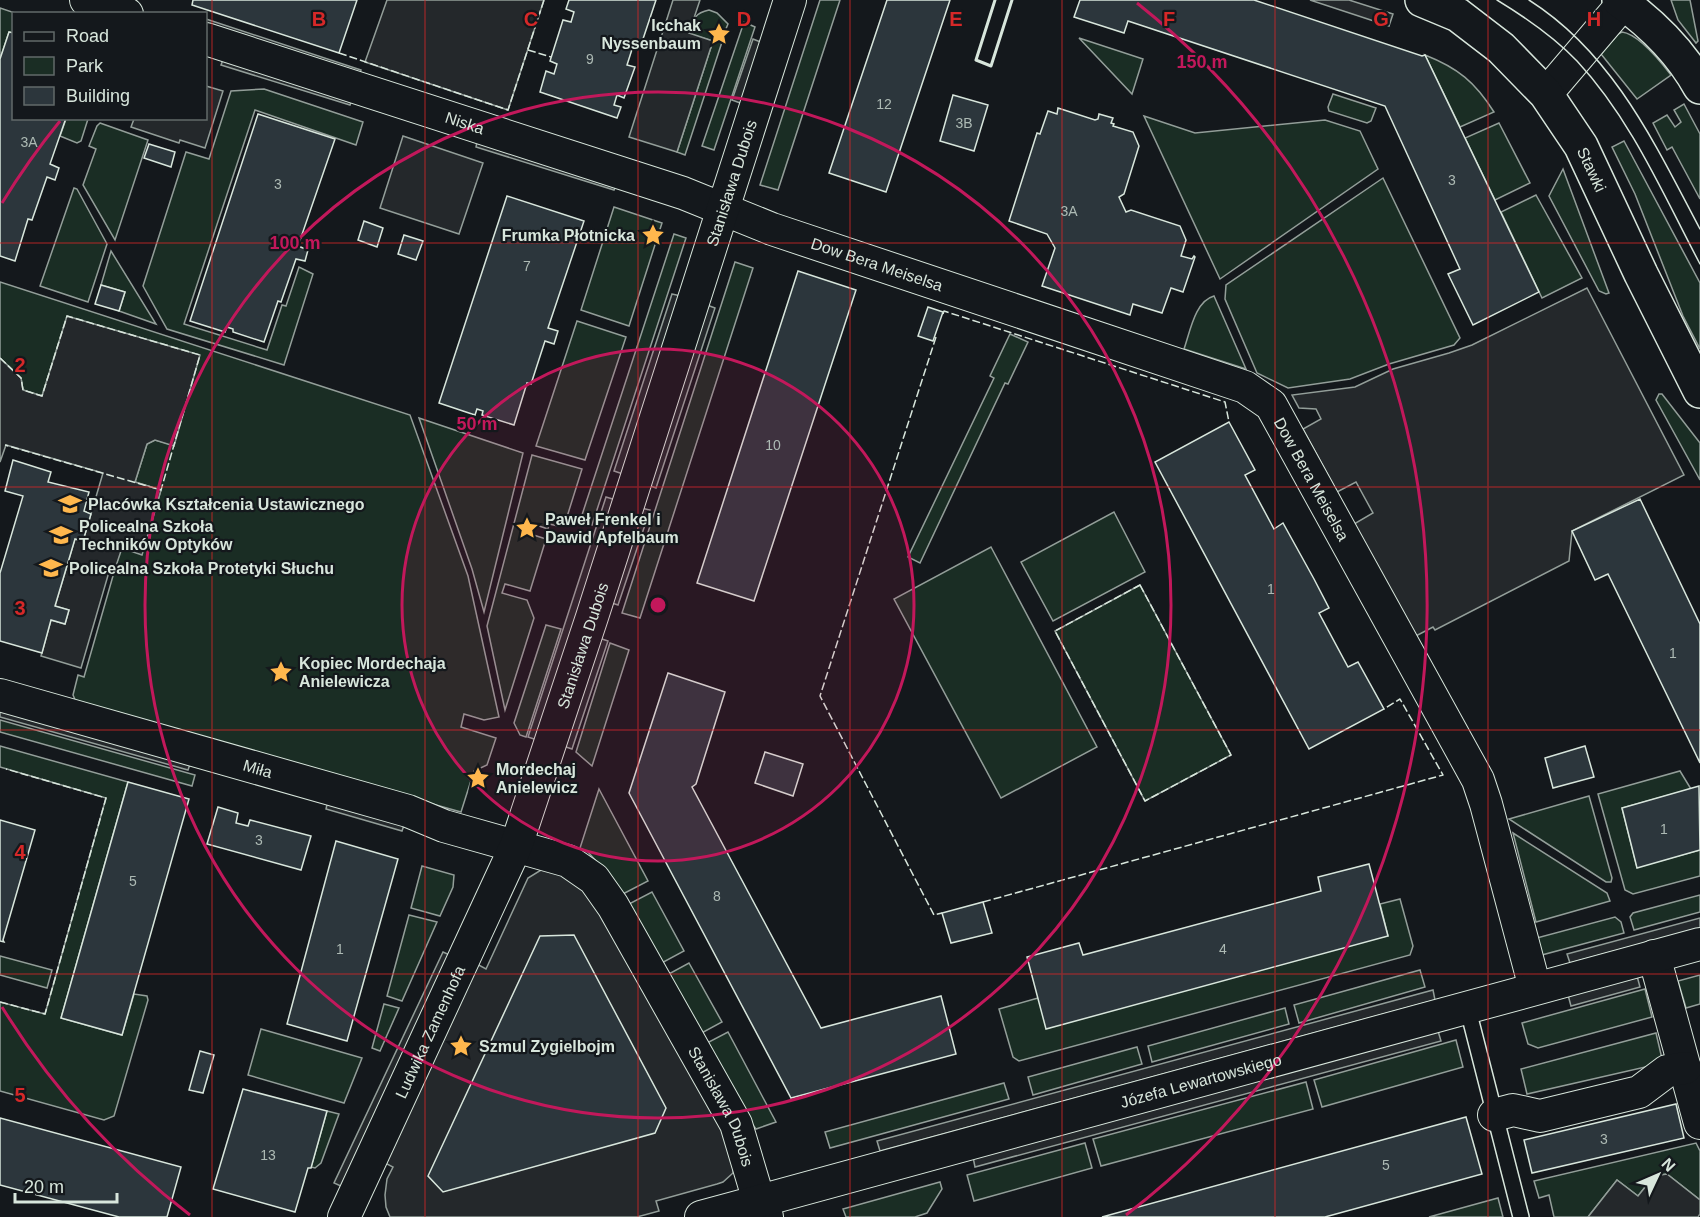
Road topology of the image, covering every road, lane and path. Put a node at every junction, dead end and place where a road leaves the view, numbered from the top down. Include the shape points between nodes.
1 (86, 0) edge
2 (790, 0) edge
3 (1422, 0) edge
4 (1623, 1) edge
5 (121, 12) edge
6 (207, 39) edge
7 (1700, 87) edge
8 (1546, 94) junction
9 (722, 209) junction
10 (1700, 391) edge
11 (0, 695) edge
12 (516, 846) junction
13 (1700, 944) edge
14 (1654, 956) junction
15 (1535, 988) junction
16 (1467, 1006) junction
17 (1685, 1068) junction
18 (1494, 1115) junction
19 (1700, 1124) edge
20 (356, 1209) edge
21 (763, 1209) edge
22 (701, 1217) edge
23 (1521, 1217) edge

1 - 5 street
2 - 9 street, Stanisława Dubois
3 - 8 street, Stawki via 1458,15 1501,48
4 - 7 street via 1666,41
4 - 8 street
6 - 9 street, Niska
8 - 10 street, Stawki via 1581,146
9 - 12 street, Stanisława Dubois
9 - 15 street, Dow Bera Meiselsa via 1245,387 1271,405 1478,780
11 - 12 street, Miła via 408,811 444,826
12 - 20 street, Ludwika Zamenhofa
12 - 21 street, Stanisława Dubois via 568,861 594,879 613,906 736,1124
13 - 14 street, Józefa Lewartowskiego
14 - 15 street, Józefa Lewartowskiego
14 - 17 street
15 - 16 street, Józefa Lewartowskiego
16 - 18 lane
16 - 21 street, Józefa Lewartowskiego
17 - 18 street via 1667,1071 1639,1092 1540,1116 1513,1110
17 - 19 street
18 - 23 lane
21 - 22 street, Józefa Lewartowskiego

